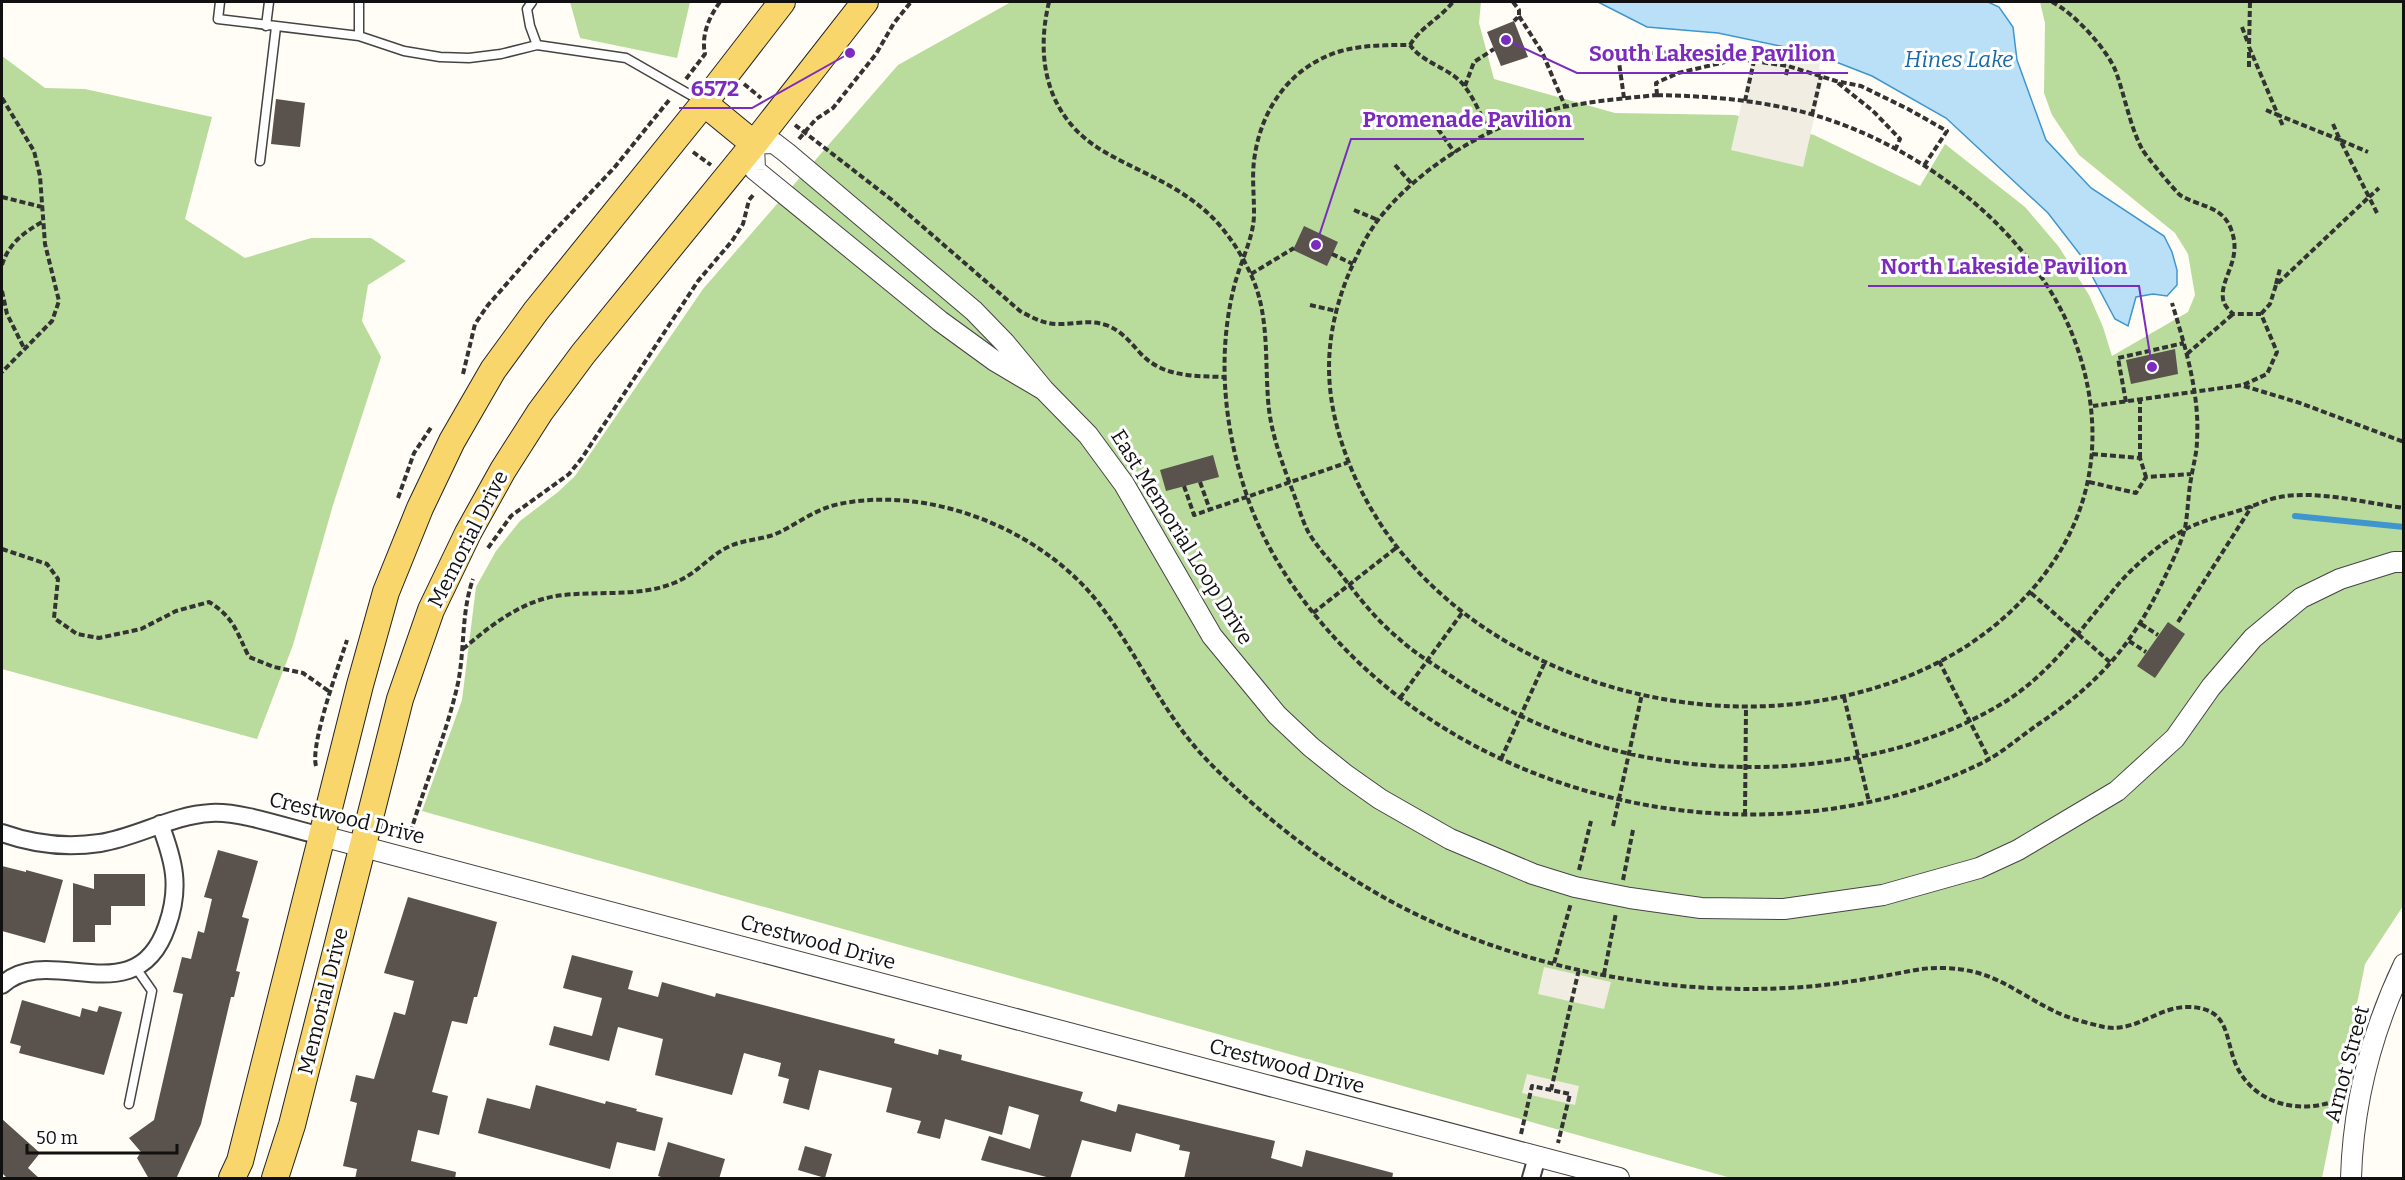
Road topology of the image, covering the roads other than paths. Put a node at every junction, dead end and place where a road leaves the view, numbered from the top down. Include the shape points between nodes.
1 (220, 2) edge
2 (269, 2) edge
3 (359, 2) edge
4 (532, 2) edge
5 (782, 2) edge
6 (865, 2) edge
7 (271, 26) junction
8 (359, 36) junction
9 (537, 45) junction
10 (704, 103) junction
11 (754, 144) junction
12 (260, 161) dead end
13 (1044, 390) junction
14 (2403, 562) edge
15 (160, 824) junction
16 (2, 833) edge
17 (322, 836) junction
18 (362, 847) junction
19 (2403, 964) edge
20 (136, 968) junction
21 (2, 985) edge
22 (129, 1104) dead end
23 (1545, 1159) junction
24 (238, 1173) edge
25 (274, 1179) edge
26 (1531, 1179) edge
27 (1619, 1179) edge
28 (2351, 1179) edge

1 - 7 lane via 218,19
2 - 7 lane
3 - 8 lane
4 - 9 lane via 527,9
5 - 10 main road, Memorial Drive
6 - 11 main road, Memorial Drive
7 - 8 lane
7 - 12 lane
8 - 9 lane via 404,51 469,58
9 - 10 lane via 626,58
10 - 11 main road
10 - 17 main road, Memorial Drive via 536,311 494,370 452,441 386,592
11 - 13 street, East Memorial Loop Drive via 774,143 936,278 1005,343
11 - 13 street, East Memorial Loop Drive via 755,170 940,321
11 - 18 main road, Memorial Drive via 583,354 503,470 431,610 400,699
13 - 14 street, East Memorial Loop Drive via 1088,435 1124,484 1212,636 1277,715 1346,776 1429,828 1533,874 1620,897 1701,909 1784,909 1883,895 1979,868 2018,850 2117,791 2175,738 2253,638 2301,598 2340,579
15 - 16 street, Crestwood Drive via 101,843 56,845
15 - 17 street, Crestwood Drive via 213,812
15 - 20 street via 173,857 172,909 161,944 152,957
17 - 18 street, Crestwood Drive
17 - 24 main road, Memorial Drive
18 - 23 street, Crestwood Drive
18 - 25 main road, Memorial Drive via 292,1125
19 - 28 street, Arnot Street via 2365,1074 2353,1134
20 - 21 street via 100,975 33,970 9,978
20 - 22 lane via 152,991
23 - 26 street
23 - 27 street, Crestwood Drive

